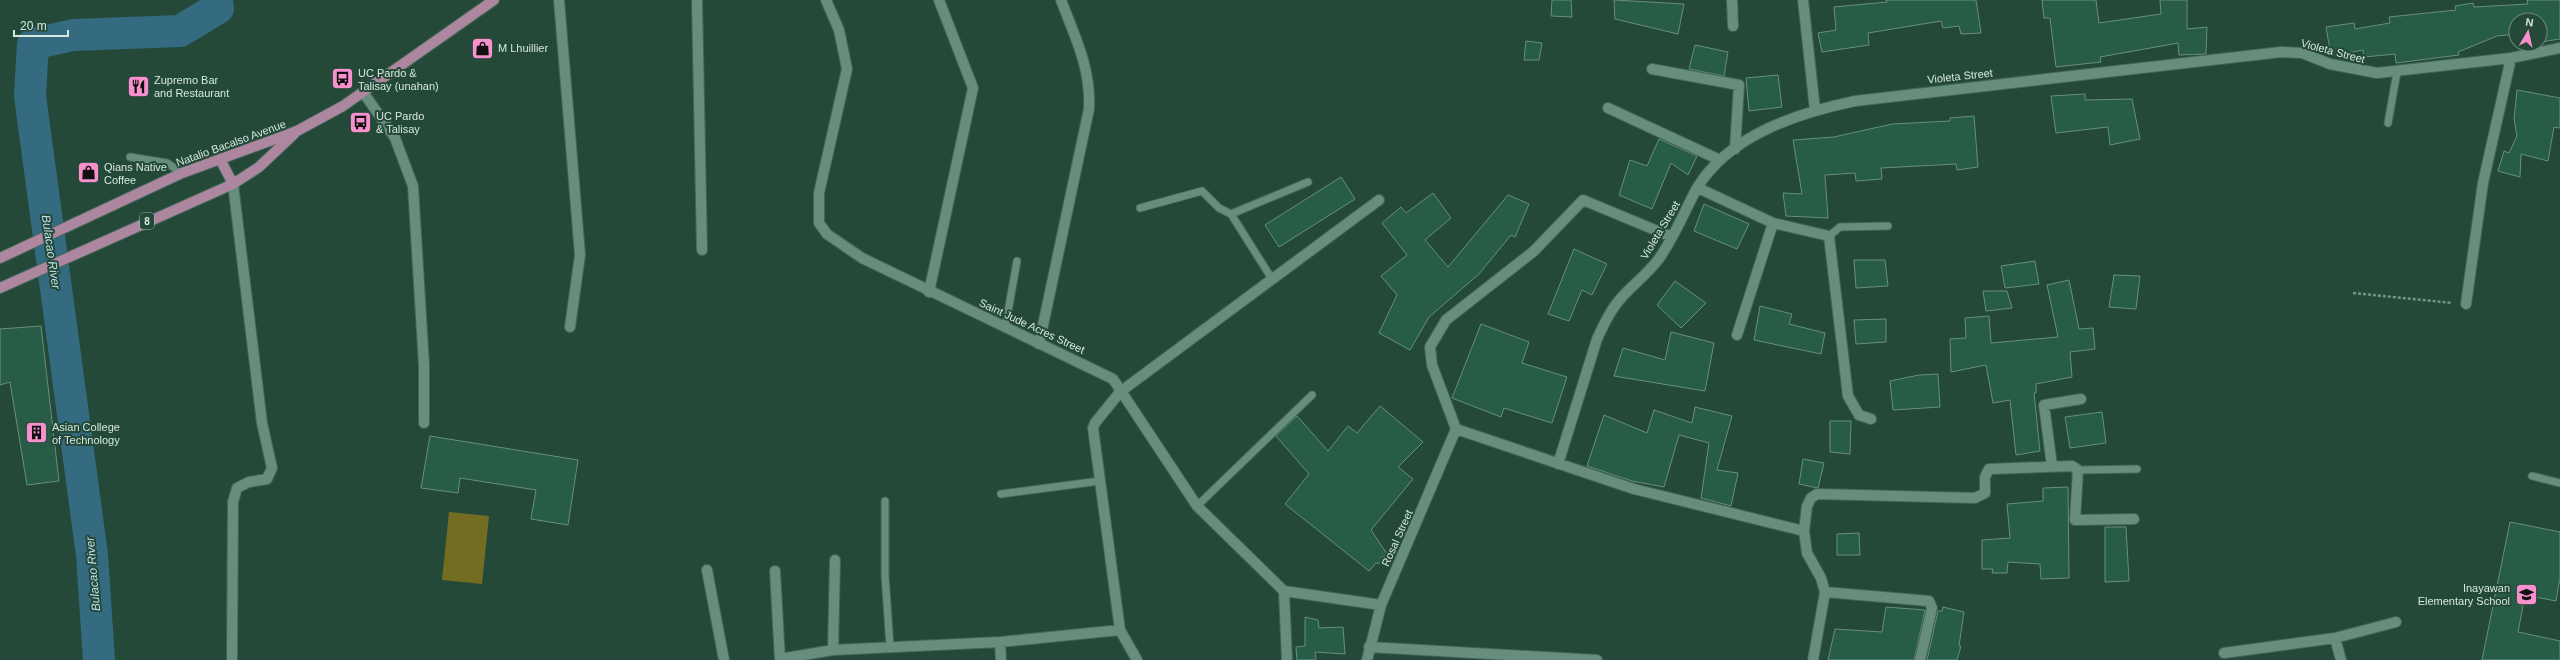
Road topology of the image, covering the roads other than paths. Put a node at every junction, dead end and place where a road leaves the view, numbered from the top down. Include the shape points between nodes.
1 (494, 0) edge
2 (559, 0) edge
3 (697, 0) edge
4 (826, 0) edge
5 (939, 0) edge
6 (1061, 0) edge
7 (1732, 0) edge
8 (1803, 0) edge
9 (1733, 26) dead end
10 (2560, 48) edge
11 (2511, 58) junction
12 (1652, 69) dead end
13 (2397, 72) junction
14 (363, 92) junction
15 (1608, 108) dead end
16 (1814, 110) junction
17 (2388, 123) dead end
18 (297, 131) junction
19 (1735, 149) junction
20 (130, 157) dead end
21 (220, 158) junction
22 (1720, 160) junction
23 (182, 173) junction
24 (1308, 182) dead end
25 (233, 184) junction
26 (1698, 188) junction
27 (1379, 200) dead end
28 (1140, 208) dead end
29 (1231, 214) junction
30 (1773, 223) junction
31 (1888, 226) dead end
32 (1829, 236) junction
33 (1672, 237) junction
34 (702, 250) dead end
35 (0, 258) edge
36 (1017, 261) dead end
37 (1272, 279) junction
38 (0, 288) edge
39 (929, 292) junction
40 (2466, 304) road end
41 (570, 327) dead end
42 (1005, 328) junction
43 (1737, 335) dead end
44 (1039, 344) junction
45 (1120, 392) junction
46 (1312, 395) dead end
47 (2081, 399) dead end
48 (1871, 419) dead end
49 (424, 424) dead end
50 (1456, 429) junction
51 (1558, 464) junction
52 (2052, 466) junction
53 (2137, 469) dead end
54 (2078, 470) junction
55 (2532, 476) dead end
56 (1100, 481) junction
57 (2560, 483) edge
58 (1001, 494) dead end
59 (885, 501) dead end
60 (1197, 506) junction
61 (2134, 519) dead end
62 (1804, 531) junction
63 (835, 560) dead end
64 (707, 570) dead end
65 (775, 571) dead end
66 (1284, 591) junction
67 (1824, 592) junction
68 (1381, 605) junction
69 (2396, 622) dead end
70 (1120, 630) junction
71 (2335, 638) junction
72 (1000, 642) junction
73 (890, 647) junction
74 (1369, 647) junction
75 (833, 650) junction
76 (2224, 653) dead end
77 (232, 660) edge
78 (724, 660) edge
79 (780, 660) edge
80 (1001, 660) edge
81 (1137, 660) edge
82 (1287, 660) edge
83 (1367, 660) edge
84 (1597, 660) edge
85 (1813, 660) edge
86 (1920, 660) edge
87 (2341, 660) edge

1 - 14 main road, Natalio Bacalso Avenue / 8
2 - 41 street via 580,255
3 - 34 street
4 - 39 street, Saint Jude Acres Street via 838,30 847,69 819,193 819,223 827,234 862,258
5 - 39 street via 973,88
6 - 44 street via 1085,64 1090,86 1089,109
7 - 9 street
8 - 16 street
10 - 11 street, Violeta Street
11 - 13 street, Violeta Street
11 - 40 street via 2483,183
12 - 19 street via 1739,85
13 - 16 street, Violeta Street via 2356,71 2302,53 2282,52 1917,93 1855,101
13 - 17 lane
14 - 18 main road, Natalio Bacalso Avenue / 8
14 - 49 street via 395,138 414,186 424,365
15 - 22 street
16 - 19 street, Violeta Street via 1769,128
18 - 21 main road, Natalio Bacalso Avenue / 8
18 - 25 main road, Natalio Bacalso Avenue / 8 via 259,167
19 - 22 street, Violeta Street
20 - 23 lane via 167,162
21 - 23 main road, Natalio Bacalso Avenue / 8
21 - 25 main road
22 - 26 street, Violeta Street
23 - 35 main road, Natalio Bacalso Avenue / 8
24 - 29 lane
25 - 38 main road, Natalio Bacalso Avenue / 8
25 - 77 street via 262,423 272,468 267,479 249,482 237,488 233,502
26 - 30 street
26 - 33 street, Violeta Street
27 - 37 street
28 - 29 lane via 1202,191 1219,208
29 - 37 lane
30 - 32 street
30 - 43 street
31 - 32 lane via 1840,227
32 - 48 street via 1848,396 1859,415
33 - 50 street via 1583,200 1534,251 1446,320 1430,347 1432,365
33 - 51 street, Violeta Street via 1658,260 1621,298 1606,321
36 - 42 lane
37 - 45 street
39 - 42 street, Saint Jude Acres Street
42 - 44 street, Saint Jude Acres Street
44 - 45 street, Saint Jude Acres Street via 1113,378
45 - 56 street via 1093,428
45 - 60 street, Saint Jude Acres Street
46 - 60 lane
47 - 52 street via 2044,405
50 - 51 street
50 - 68 street, Rosal Street
51 - 62 street via 1634,489
52 - 54 street via 2072,466
52 - 62 street via 1989,469 1985,477 1984,493 1975,498 1817,494 1811,498 1807,506
53 - 54 lane
54 - 61 street via 2075,520
55 - 57 lane
56 - 58 lane
56 - 70 street
59 - 73 lane via 885,575
60 - 66 street, Saint Jude Acres Street
62 - 67 street via 1807,553 1821,578
63 - 75 street
64 - 78 street
65 - 79 street
66 - 68 street
66 - 82 street
67 - 85 street
67 - 86 street via 1929,602 1932,608
68 - 74 street, Rosal Street
69 - 71 street
70 - 72 street
70 - 81 street
71 - 76 street
71 - 87 street
72 - 73 street
72 - 80 street
73 - 75 street
74 - 83 street, Rosal Street
74 - 84 street
75 - 79 street

